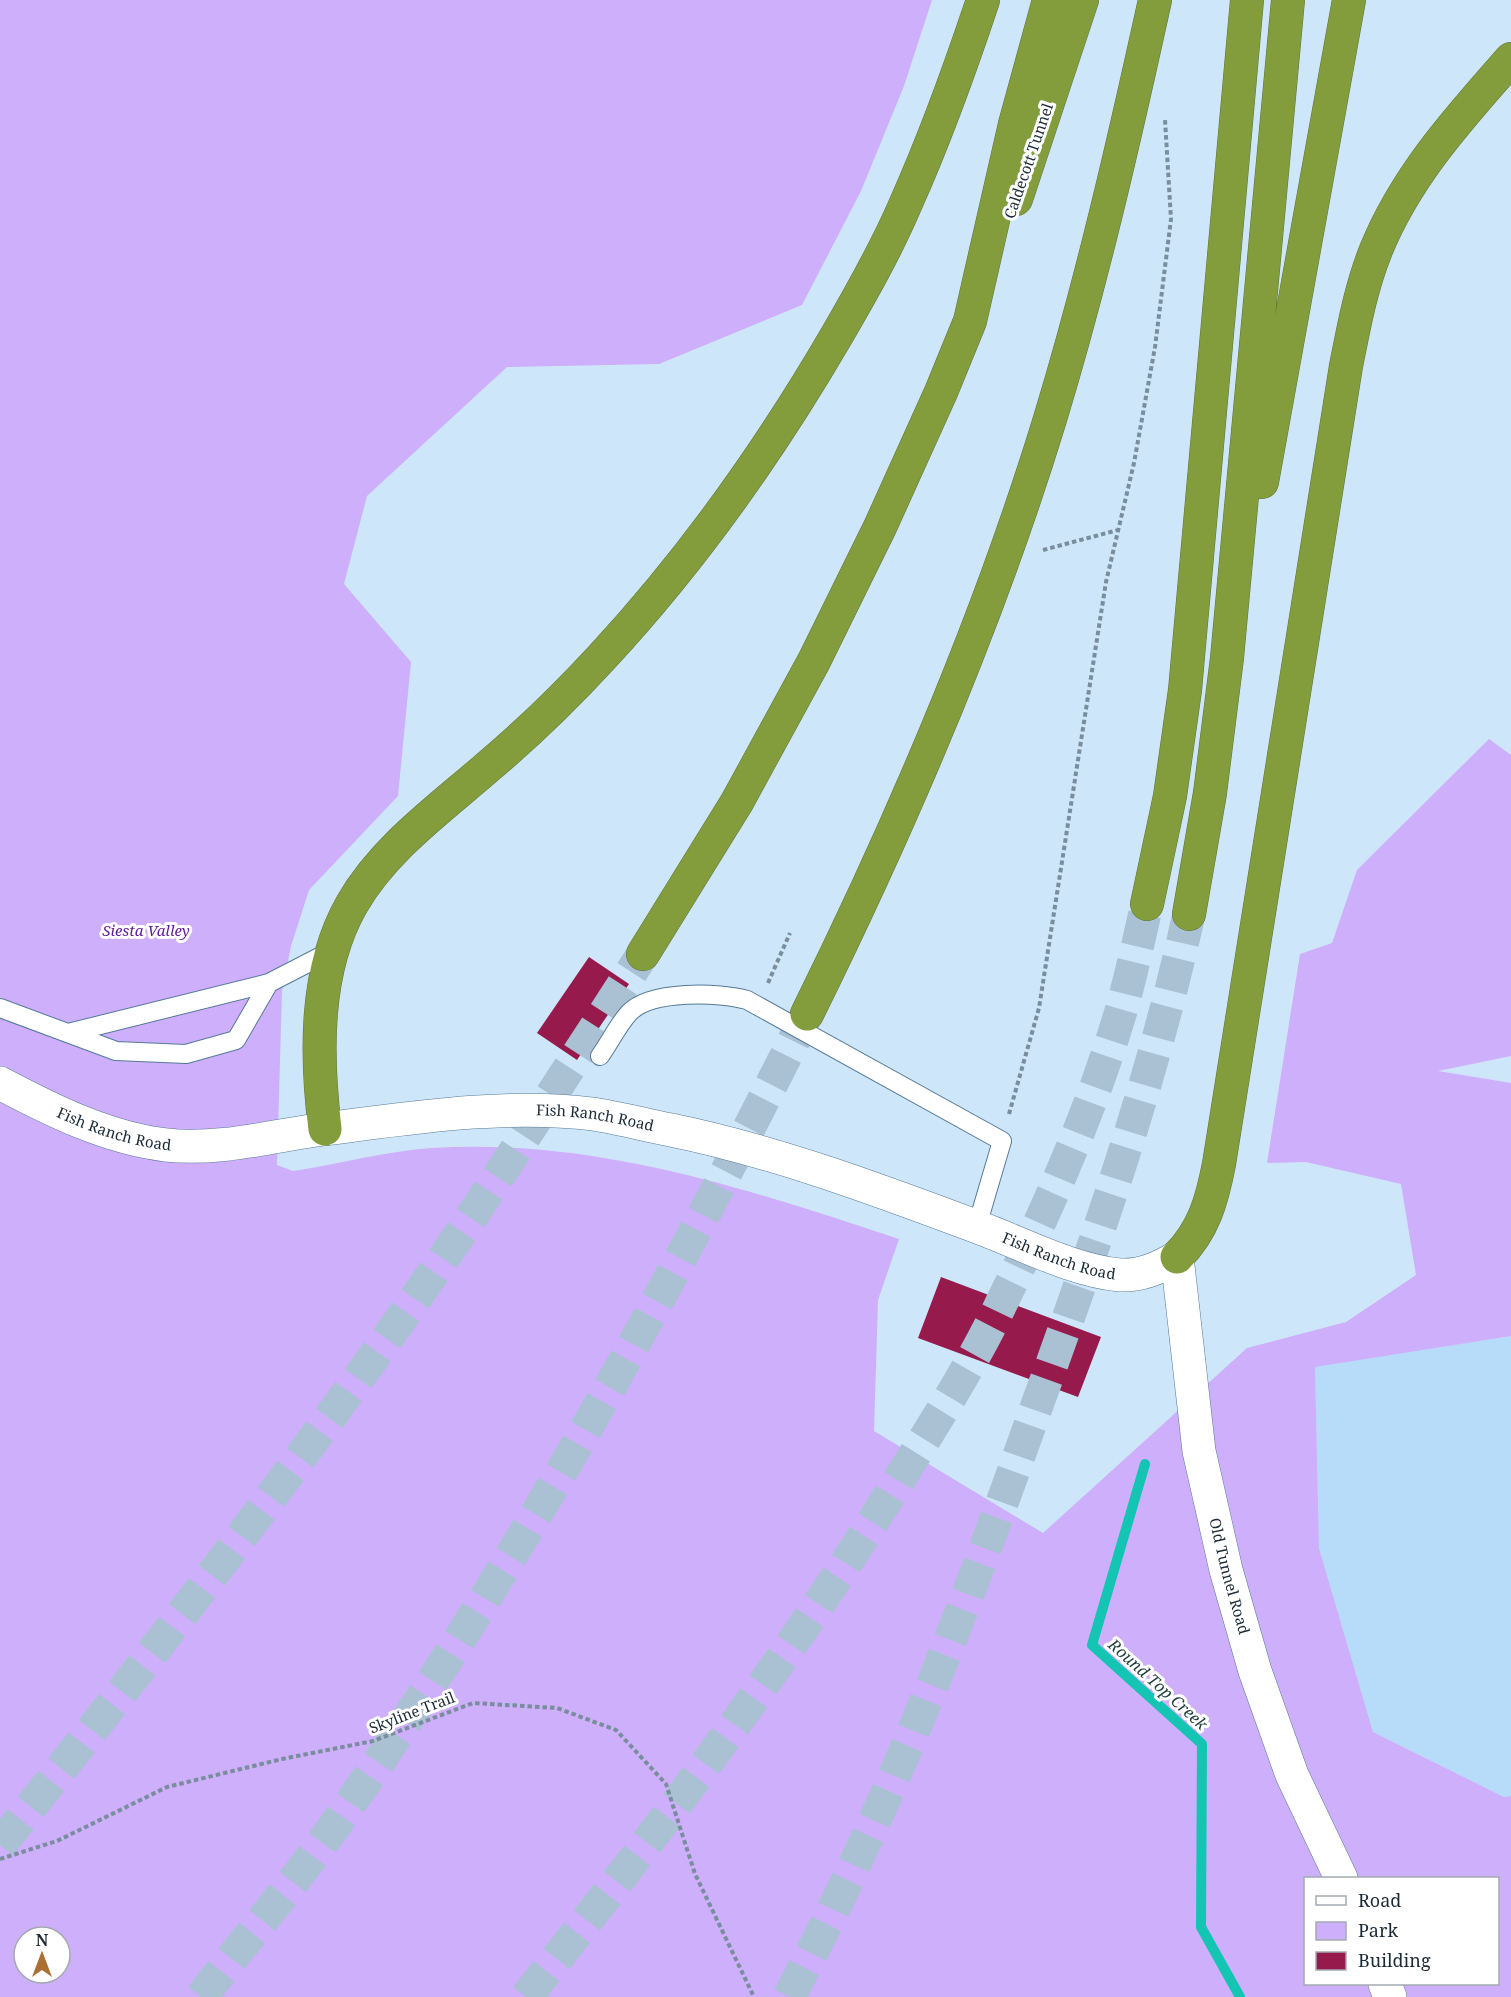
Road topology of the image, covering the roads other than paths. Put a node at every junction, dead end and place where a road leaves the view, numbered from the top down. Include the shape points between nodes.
1 (983, 0) edge
2 (1050, 0) edge
3 (1082, 0) edge
4 (1155, 0) edge
5 (1247, 0) edge
6 (1288, 0) edge
7 (1349, 0) edge
8 (1511, 59) edge
9 (970, 321) junction
10 (1220, 717) junction
11 (1147, 904) tunnel mouth
12 (1189, 914) tunnel mouth
13 (333, 950) junction
14 (644, 954) tunnel mouth
15 (269, 983) junction
16 (0, 1008) edge
17 (807, 1014) tunnel mouth
18 (68, 1033) junction
19 (600, 1056) dead end
20 (0, 1083) edge
21 (325, 1129) junction
22 (977, 1226) junction
23 (1177, 1257) junction
24 (1341, 1877) edge

1 - 13 highway via 953,89 905,206 809,382 730,502 601,658 516,743 388,856 352,904
2 - 9 highway via 1015,124
3 - 9 highway, Caldecott Tunnel via 1024,176
4 - 17 highway via 1090,279 1002,561 920,772 858,912
5 - 11 highway via 1185,690 1170,796
6 - 10 highway
7 - 10 highway
8 - 23 highway via 1441,139 1403,196 1376,250 1361,295 1346,366 1219,1164 1205,1219
9 - 14 highway via 912,459 814,661 737,802
10 - 12 highway
13 - 15 lane
13 - 21 highway via 323,998 319,1081
15 - 18 lane
15 - 18 lane via 237,1040 186,1054 116,1051
16 - 18 lane
19 - 22 lane via 630,1012 652,1002 676,996 719,995 734,996 759,1006 1002,1141
20 - 21 main road, Fish Ranch Road via 100,1129 166,1145 224,1144
21 - 22 main road, Fish Ranch Road via 514,1112 592,1114 688,1134 791,1163
22 - 23 main road, Fish Ranch Road via 1113,1274 1145,1272
23 - 24 main road, Old Tunnel Road via 1199,1451 1226,1570 1255,1671 1292,1775

